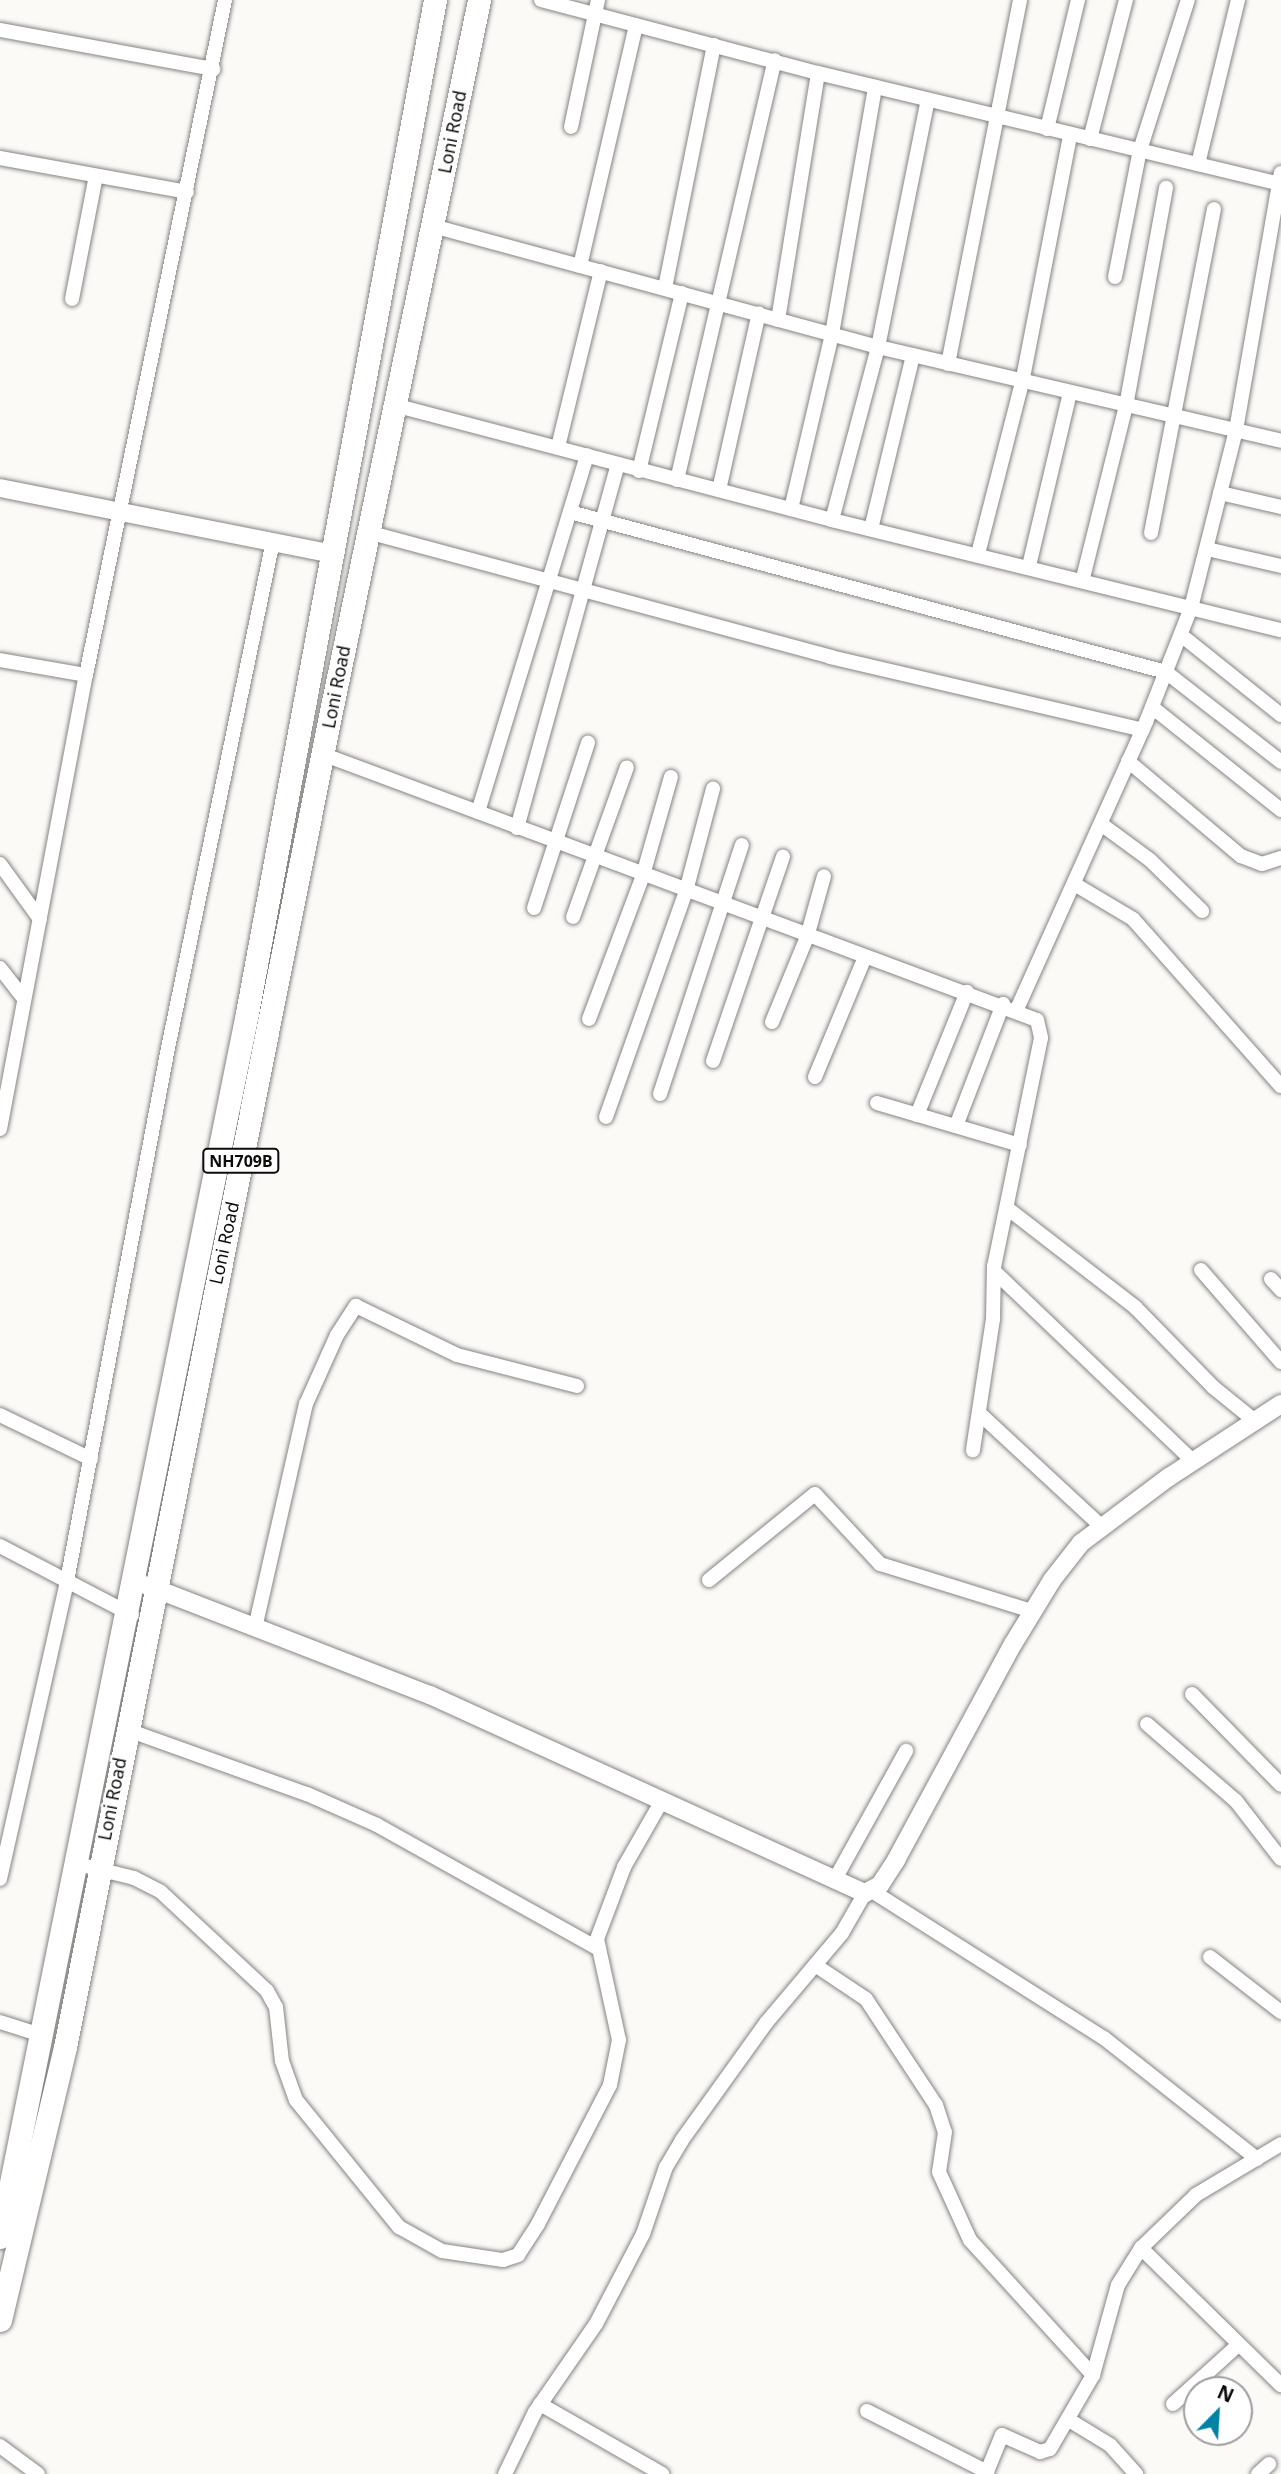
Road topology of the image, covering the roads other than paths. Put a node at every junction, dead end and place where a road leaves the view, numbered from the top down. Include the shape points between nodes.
1 (225, 0) edge
2 (435, 0) edge
3 (479, 0) edge
4 (541, 0) edge
5 (598, 0) edge
6 (1020, 0) edge
7 (1078, 0) edge
8 (1126, 0) edge
9 (1188, 0) edge
10 (1238, 0) edge
11 (594, 16) junction
12 (636, 25) junction
13 (0, 30) edge
14 (714, 45) junction
15 (775, 60) junction
16 (213, 69) junction
17 (818, 73) junction
18 (875, 87) junction
19 (928, 100) junction
20 (996, 117) junction
21 (571, 127) dead end
22 (1047, 129) junction
23 (1070, 135) junction
24 (1090, 139) junction
25 (1140, 150) junction
26 (0, 158) edge
27 (1198, 164) junction
28 (96, 176) junction
29 (1280, 180) edge
30 (1167, 188) dead end
31 (187, 192) junction
32 (1214, 209) dead end
33 (433, 226) junction
34 (580, 266) junction
35 (601, 271) junction
36 (1115, 277) dead end
37 (665, 288) junction
38 (682, 293) junction
39 (72, 299) dead end
40 (720, 304) junction
41 (758, 313) junction
42 (778, 320) junction
43 (832, 334) junction
44 (878, 347) junction
45 (913, 355) junction
46 (948, 364) junction
47 (1022, 383) junction
48 (1070, 393) junction
49 (394, 405) junction
50 (1126, 406) junction
51 (1176, 416) junction
52 (1236, 430) junction
53 (1281, 441) edge
54 (558, 447) junction
55 (587, 455) junction
56 (618, 465) junction
57 (639, 471) junction
58 (677, 480) junction
59 (0, 488) edge
60 (719, 490) junction
61 (1220, 493) junction
62 (1281, 507) edge
63 (122, 509) junction
64 (791, 509) junction
65 (570, 512) junction
66 (832, 520) junction
67 (603, 521) junction
68 (871, 529) junction
69 (368, 532) junction
70 (1151, 533) dead end
71 (273, 541) junction
72 (1208, 549) junction
73 (329, 553) junction
74 (978, 554) junction
75 (1029, 566) junction
76 (1281, 566) edge
77 (1083, 578) junction
78 (548, 583) junction
79 (582, 593) junction
80 (1191, 608) junction
81 (1281, 630) edge
82 (1181, 635) junction
83 (0, 660) edge
84 (1166, 672) junction
85 (86, 675) junction
86 (1152, 707) junction
87 (301, 711) junction
88 (1281, 715) edge
89 (330, 716) junction
90 (1143, 730) junction
91 (588, 743) dead end
92 (322, 754) junction
93 (1128, 761) junction
94 (1281, 762) edge
95 (627, 767) dead end
96 (671, 777) dead end
97 (713, 789) dead end
98 (1281, 810) edge
99 (478, 812) junction
100 (1101, 824) junction
101 (517, 828) junction
102 (558, 845) junction
103 (742, 845) dead end
104 (783, 857) dead end
105 (1281, 858) edge
106 (598, 859) junction
107 (0, 864) edge
108 (643, 875) junction
109 (824, 876) dead end
110 (1076, 885) junction
111 (686, 891) junction
112 (724, 904) junction
113 (534, 908) dead end
114 (1202, 911) dead end
115 (573, 917) dead end
116 (40, 919) junction
117 (763, 920) junction
118 (807, 937) junction
119 (865, 957) junction
120 (0, 968) edge
121 (967, 992) junction
122 (24, 999) junction
123 (1003, 1004) junction
124 (1017, 1009) junction
125 (589, 1019) dead end
126 (772, 1022) dead end
127 (713, 1061) dead end
128 (815, 1077) dead end
129 (1281, 1086) edge
130 (660, 1094) dead end
131 (877, 1103) dead end
132 (225, 1114) junction
133 (917, 1115) junction
134 (606, 1117) dead end
135 (249, 1119) junction
136 (957, 1126) junction
137 (0, 1129) edge
138 (1020, 1145) junction
139 (1007, 1208) junction
140 (1201, 1270) dead end
141 (994, 1271) junction
142 (1271, 1279) dead end
143 (1281, 1290) edge
144 (1281, 1362) edge
145 (577, 1386) dead end
146 (1281, 1404) edge
147 (979, 1413) junction
148 (0, 1415) edge
149 (1255, 1421) junction
150 (973, 1450) dead end
151 (91, 1459) junction
152 (1194, 1461) junction
153 (1101, 1526) junction
154 (0, 1546) edge
155 (709, 1580) dead end
156 (67, 1581) junction
157 (144, 1584) junction
158 (1032, 1611) junction
159 (137, 1617) junction
160 (255, 1628) junction
161 (1192, 1694) dead end
162 (1147, 1724) dead end
163 (125, 1730) junction
164 (906, 1751) dead end
165 (1281, 1785) edge
166 (663, 1799) junction
167 (1281, 1859) edge
168 (74, 1863) junction
169 (99, 1867) junction
170 (0, 1879) edge
171 (834, 1881) junction
172 (869, 1892) junction
173 (599, 1949) junction
174 (1210, 1957) dead end
175 (815, 1965) junction
176 (1281, 2012) edge
177 (0, 2022) edge
178 (41, 2035) junction
179 (1281, 2144) edge
180 (1258, 2159) junction
181 (0, 2237) edge
182 (1141, 2248) junction
183 (0, 2320) edge
184 (1238, 2344) junction
185 (1093, 2375) junction
186 (1278, 2378) edge
187 (540, 2404) junction
188 (1173, 2404) dead end
189 (867, 2411) dead end
190 (1069, 2420) junction
191 (0, 2446) edge
192 (511, 2471) edge
193 (986, 2473) edge
194 (38, 2474) edge
195 (662, 2474) edge
196 (1136, 2474) edge

1 - 16 street
2 - 73 highway, Loni Road / NH709B
3 - 33 highway, Loni Road / NH709B
4 - 11 street
5 - 11 street
6 - 20 street
7 - 22 street
8 - 24 street
9 - 25 street
10 - 27 street
11 - 12 street
11 - 21 street
12 - 14 street
12 - 34 street
13 - 16 street
14 - 15 street
14 - 37 street
15 - 17 street
15 - 40 street
16 - 31 street
17 - 18 street
17 - 42 street
18 - 19 street
18 - 43 street
19 - 20 street
19 - 44 street
20 - 22 street
20 - 46 street
22 - 23 street
23 - 24 street
23 - 47 street
24 - 25 street
25 - 27 street
25 - 36 street
26 - 28 street
27 - 29 street
28 - 31 street
28 - 39 street
29 - 52 street
30 - 50 street
31 - 63 street
32 - 51 street
33 - 34 street
33 - 49 highway, Loni Road / NH709B
34 - 35 street
35 - 37 street
35 - 54 street
37 - 38 street
38 - 40 street
38 - 57 street
40 - 41 street
40 - 58 street
41 - 42 street
41 - 60 street
42 - 43 street
43 - 44 street
43 - 64 street
44 - 45 street
44 - 66 street
45 - 46 street
45 - 68 street
46 - 47 street
47 - 48 street
47 - 74 street
48 - 50 street
48 - 75 street
49 - 54 street
49 - 69 highway, Loni Road / NH709B
50 - 51 street
50 - 77 street
51 - 52 street
51 - 70 street
52 - 53 street
52 - 61 street
54 - 55 street
55 - 56 street
55 - 65 street
56 - 57 street
56 - 67 street
57 - 58 street
58 - 60 street
59 - 63 street
60 - 64 street
61 - 62 street
61 - 72 street
63 - 71 street
63 - 85 street
64 - 66 street
65 - 67 street
65 - 78 street
66 - 68 street
67 - 79 street
67 - 84 street
68 - 74 street
69 - 78 street
69 - 89 highway, Loni Road / NH709B
71 - 73 street
71 - 151 street via 168,1048
72 - 76 street
72 - 80 street
73 - 87 highway, Loni Road / NH709B
74 - 75 street
75 - 77 street
77 - 80 street
78 - 79 street
78 - 99 street
79 - 90 street
79 - 101 street
80 - 81 street
80 - 82 street
82 - 84 street
82 - 88 street
83 - 85 street
84 - 86 street
84 - 94 street
85 - 116 street
86 - 90 street
86 - 98 street
87 - 89 highway
87 - 132 highway, Loni Road / NH709B
89 - 92 highway, Loni Road / NH709B
90 - 93 street
91 - 102 street
92 - 99 street
92 - 135 highway, Loni Road / NH709B
93 - 100 street
93 - 105 street via 1241,856 1262,864
95 - 106 street
96 - 108 street
97 - 111 street
99 - 101 street
100 - 110 street
100 - 114 street via 1150,860
101 - 102 street
102 - 106 street
102 - 113 street
103 - 112 street
104 - 117 street
106 - 108 street
106 - 115 street
107 - 116 street
108 - 111 street
108 - 125 street
109 - 118 street
110 - 124 street
110 - 129 street via 1141,927
111 - 112 street
111 - 134 street
112 - 117 street
112 - 130 street
116 - 122 street
117 - 118 street
117 - 127 street
118 - 119 street
118 - 126 street
119 - 121 street
119 - 128 street
120 - 122 street
121 - 123 street
121 - 133 street
122 - 137 street
123 - 124 street
123 - 136 street
124 - 138 street via 1041,1027
131 - 133 street
132 - 135 highway
132 - 157 highway, Loni Road / NH709B
133 - 136 street
135 - 157 highway, Loni Road / NH709B
136 - 138 street
138 - 139 street
139 - 141 street
139 - 149 street via 1135,1307 1213,1387
140 - 144 street
141 - 147 street via 993,1319
141 - 152 street
142 - 143 street
145 - 160 street via 457,1355 356,1306 337,1335 306,1404
146 - 149 street
147 - 150 street
147 - 153 street
148 - 151 street
149 - 152 street
151 - 156 street
152 - 153 street
153 - 158 street via 1067,1559
154 - 156 street
155 - 158 street via 815,1494 880,1564
156 - 159 street
156 - 170 street
157 - 159 highway, Loni Road / NH709B
157 - 160 street
158 - 172 street via 896,1860
159 - 163 highway, Loni Road / NH709B
159 - 168 highway, Loni Road / NH709B
160 - 166 street via 430,1695
161 - 165 street
162 - 167 street via 1236,1801
163 - 169 highway, Loni Road / NH709B
163 - 173 street via 307,1794 377,1825
164 - 171 street
166 - 171 street
166 - 173 street via 609,1902 597,1939
168 - 169 street
168 - 178 highway, Loni Road / NH709B
169 - 173 street via 161,1892 267,1991 276,2007 282,2061 296,2100 399,2227 442,2251 481,2258 503,2260 518,2255 610,2085 619,2040
169 - 183 highway, Loni Road / NH709B via 65,2047
171 - 172 street
172 - 175 street
172 - 180 street via 1104,2038
174 - 176 street
175 - 185 street via 866,1999 936,2105 945,2132 939,2172 970,2240
175 - 187 street via 766,2023 682,2140 666,2167 643,2234 596,2324
177 - 178 street
178 - 181 highway, Loni Road / NH709B
179 - 180 street
180 - 182 street via 1192,2198
182 - 184 street
182 - 185 street via 1118,2285
184 - 186 street
184 - 188 street
185 - 190 street
187 - 192 street
187 - 195 street
189 - 193 street
190 - 193 street via 1044,2453 1002,2435
190 - 196 street via 1110,2445
191 - 194 street

